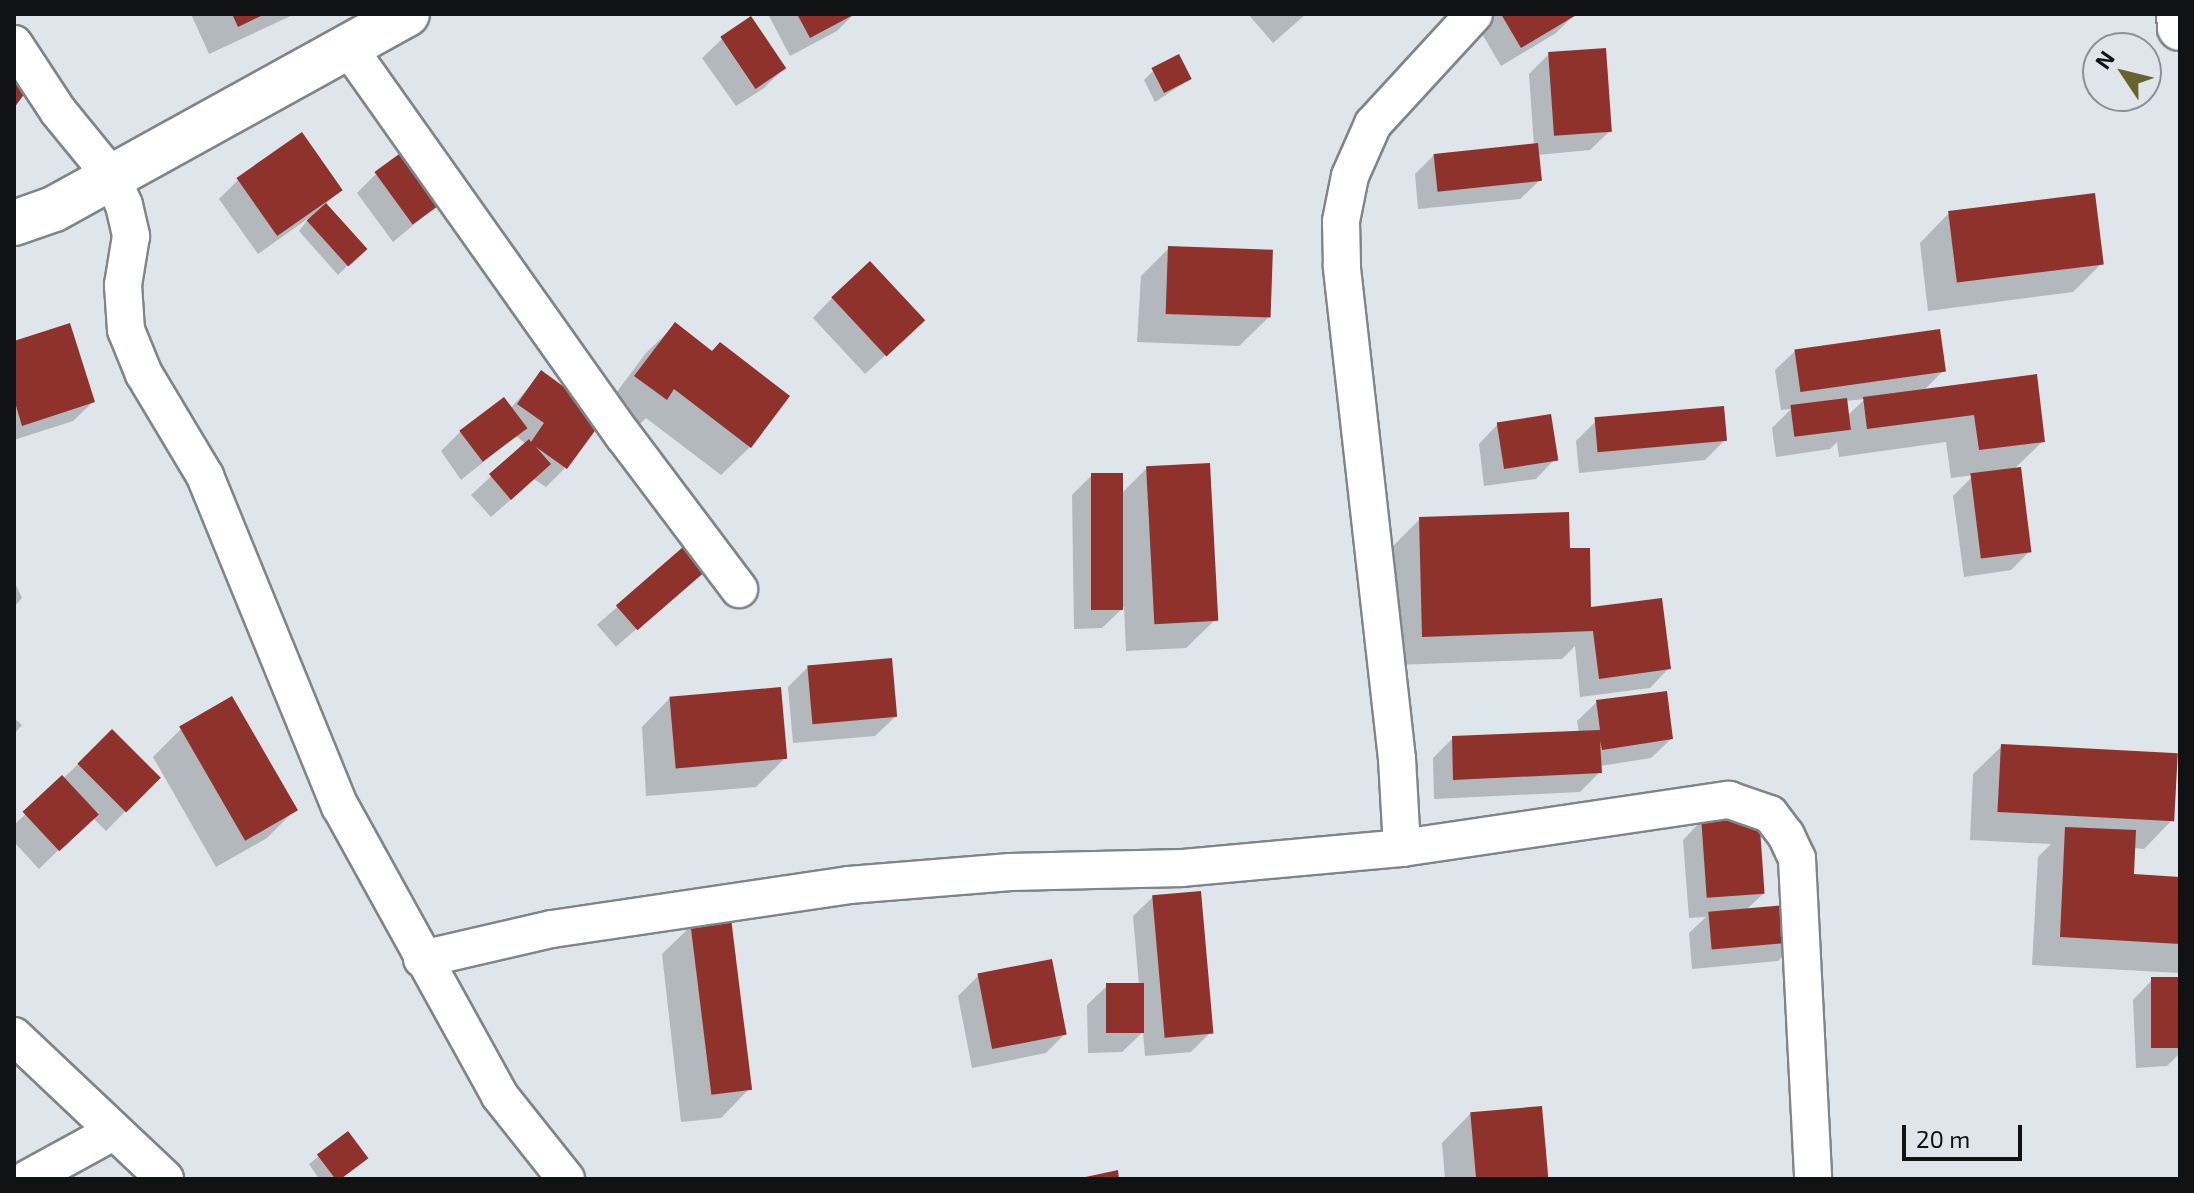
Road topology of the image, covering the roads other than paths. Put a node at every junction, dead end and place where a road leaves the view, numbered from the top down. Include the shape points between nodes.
1 (407, 14) edge
2 (1474, 14) edge
3 (2179, 14) edge
4 (2180, 28) edge
5 (14, 44) edge
6 (348, 47) junction
7 (112, 177) junction
8 (14, 223) edge
9 (739, 589) dead end
10 (1402, 848) junction
11 (422, 959) junction
12 (14, 1036) edge
13 (113, 1132) junction
14 (27, 1179) edge
15 (165, 1179) edge
16 (566, 1179) edge
17 (1813, 1179) edge

1 - 6 street
2 - 10 street via 1373,124 1350,176 1341,221
3 - 4 street
5 - 7 street via 58,111
6 - 7 street
6 - 9 street
7 - 8 street via 54,209
7 - 11 street via 131,236 123,285 126,330 144,374 205,476 340,806
10 - 11 street via 1182,868 1010,872 849,885 552,929
10 - 17 street via 1729,800 1770,814 1797,859
11 - 16 street via 500,1096
12 - 13 street
13 - 14 street
13 - 15 street

